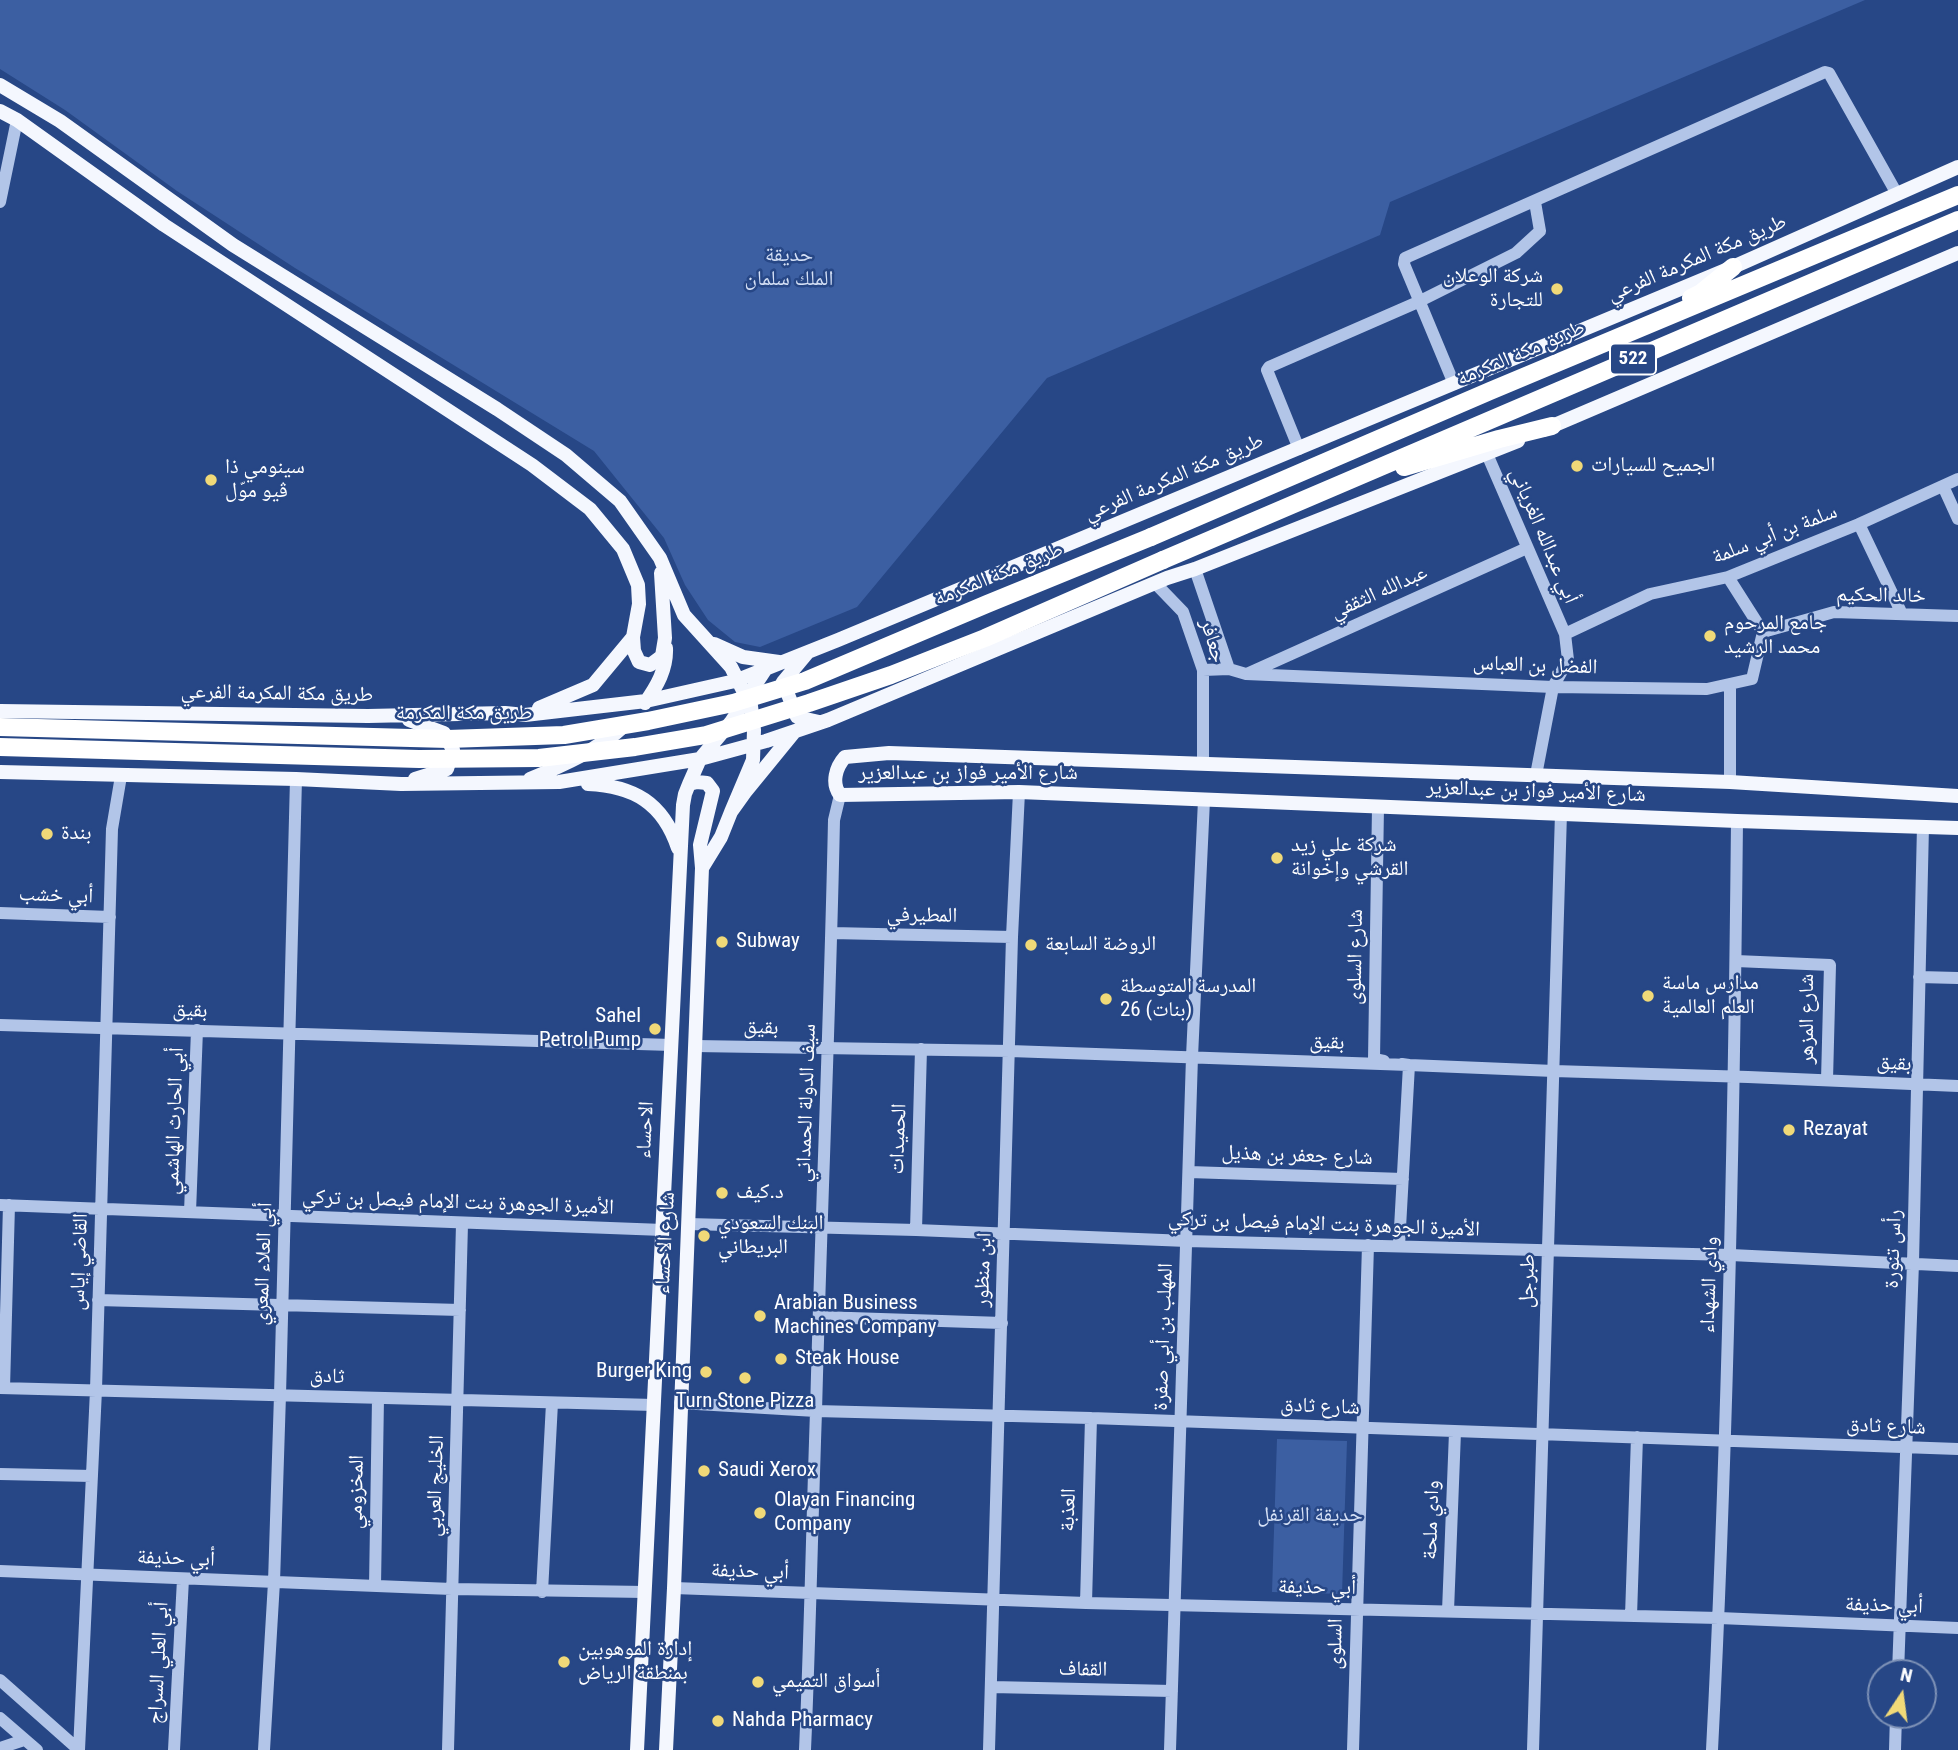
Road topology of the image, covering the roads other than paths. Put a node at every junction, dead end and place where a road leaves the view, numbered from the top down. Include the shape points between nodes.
1 (0, 85) edge
2 (0, 111) edge
3 (17, 120) junction
4 (1958, 167) edge
5 (1897, 194) junction
6 (1958, 195) edge
7 (0, 202) edge
8 (1535, 202) junction
9 (1958, 220) edge
10 (1958, 253) edge
11 (1733, 267) junction
12 (1418, 302) junction
13 (344, 313) junction
14 (330, 334) junction
15 (1454, 384) junction
16 (1490, 391) junction
17 (1552, 426) junction
18 (1299, 449) junction
19 (1487, 454) junction
20 (1958, 479) edge
21 (1943, 486) junction
22 (1308, 498) junction
23 (1958, 519) edge
24 (1859, 524) junction
25 (653, 548) junction
26 (1527, 548) junction
27 (1195, 569) junction
28 (1728, 577) junction
29 (1155, 583) junction
30 (1902, 614) junction
31 (1958, 616) edge
32 (1763, 632) junction
33 (1565, 634) junction
34 (633, 636) junction
35 (665, 638) junction
36 (710, 642) junction
37 (809, 651) junction
38 (773, 665) junction
39 (1229, 669) junction
40 (1203, 670) junction
41 (1246, 674) junction
42 (737, 680) junction
43 (1730, 684) junction
44 (1553, 687) junction
45 (747, 698) junction
46 (646, 701) junction
47 (0, 711) edge
48 (525, 715) junction
49 (399, 716) junction
50 (820, 723) junction
51 (0, 727) edge
52 (796, 731) junction
53 (754, 744) junction
54 (0, 747) edge
55 (700, 760) junction
56 (1203, 763) junction
57 (0, 772) edge
58 (1536, 775) junction
59 (121, 776) junction
60 (296, 779) junction
61 (523, 782) junction
62 (559, 782) junction
63 (1730, 782) junction
64 (401, 783) junction
65 (689, 784) junction
66 (1019, 792) junction
67 (841, 795) junction
68 (1958, 796) edge
69 (1204, 800) junction
70 (1378, 807) junction
71 (731, 812) junction
72 (1561, 813) junction
73 (1737, 821) junction
74 (1923, 826) junction
75 (1958, 828) edge
76 (681, 855) junction
77 (702, 868) junction
78 (0, 913) edge
79 (110, 917) junction
80 (832, 933) junction
81 (1012, 937) junction
82 (1736, 961) junction
83 (1919, 977) junction
84 (1958, 978) edge
85 (0, 1025) edge
86 (105, 1027) junction
87 (197, 1030) junction
88 (290, 1034) junction
89 (672, 1045) junction
90 (695, 1046) junction
91 (829, 1049) junction
92 (921, 1049) junction
93 (1010, 1051) junction
94 (1192, 1057) junction
95 (1409, 1065) junction
96 (1554, 1072) junction
97 (1734, 1076) junction
98 (1827, 1080) junction
99 (1917, 1084) junction
100 (1958, 1086) edge
101 (1189, 1172) junction
102 (1403, 1179) junction
103 (5, 1205) edge
104 (101, 1209) junction
105 (191, 1212) junction
106 (285, 1216) junction
107 (462, 1224) junction
108 (688, 1224) junction
109 (822, 1228) junction
110 (663, 1230) junction
111 (916, 1230) junction
112 (1004, 1234) junction
113 (1187, 1241) junction
114 (1368, 1245) junction
115 (1399, 1246) junction
116 (1549, 1251) junction
117 (1731, 1255) junction
118 (1913, 1263) junction
119 (1958, 1266) edge
120 (98, 1300) junction
121 (282, 1305) junction
122 (460, 1310) junction
123 (820, 1317) junction
124 (1002, 1323) junction
125 (2, 1388) edge
126 (96, 1390) junction
127 (280, 1395) junction
128 (378, 1398) junction
129 (458, 1399) junction
130 (552, 1403) junction
131 (680, 1404) junction
132 (654, 1405) junction
133 (816, 1411) junction
134 (1000, 1416) junction
135 (1091, 1418) junction
136 (1180, 1421) junction
137 (1362, 1427) junction
138 (1455, 1432) junction
139 (1543, 1433) junction
140 (1637, 1437) junction
141 (1725, 1441) junction
142 (1905, 1447) junction
143 (1958, 1448) edge
144 (0, 1474) edge
145 (92, 1476) junction
146 (0, 1571) edge
147 (88, 1574) junction
148 (183, 1579) junction
149 (274, 1582) junction
150 (375, 1586) junction
151 (674, 1588) junction
152 (452, 1589) junction
153 (542, 1592) junction
154 (645, 1592) junction
155 (812, 1594) junction
156 (994, 1600) junction
157 (1086, 1603) junction
158 (1174, 1605) junction
159 (1356, 1608) junction
160 (1448, 1611) junction
161 (1536, 1613) junction
162 (1631, 1616) junction
163 (1719, 1618) junction
164 (1899, 1626) junction
165 (1958, 1628) edge
166 (1898, 1659) edge
167 (0, 1680) edge
168 (992, 1687) junction
169 (1172, 1691) junction
170 (0, 1718) edge
171 (1896, 1729) edge
172 (24, 1740) junction
173 (0, 1748) edge
174 (37, 1750) edge
175 (79, 1750) edge
176 (174, 1750) edge
177 (264, 1750) edge
178 (448, 1750) edge
179 (637, 1750) edge
180 (666, 1750) edge
181 (805, 1750) edge
182 (989, 1750) edge
183 (1170, 1750) edge
184 (1353, 1750) edge
185 (1533, 1750) edge
186 (1712, 1750) edge
187 (1895, 1750) edge

1 - 13 main road via 60,121 233,245
2 - 3 main road
3 - 7 street
3 - 14 main road via 164,225
4 - 5 main road, طريق مكة المكرمة الفرعي
5 - 8 street via 1825,72
5 - 11 main road, طريق مكة المكرمة الفرعي
6 - 16 highway, طريق مكة المكرمة / 522
8 - 12 street via 1540,232 1516,253
8 - 12 street via 1405,258
9 - 22 highway, طريق مكة المكرمة / 522
10 - 17 main road
11 - 15 main road, طريق مكة المكرمة الفرعي
11 - 16 highway via 1701,293
12 - 15 street
12 - 18 street via 1269,367
13 - 14 main road
13 - 25 main road via 566,455 620,501
14 - 34 main road via 531,465 590,509 623,549 638,585
15 - 18 main road, طريق مكة المكرمة الفرعي
16 - 51 highway, طريق مكة المكرمة / 522, bridge via 805,681 733,704 564,735 448,739
17 - 19 main road
17 - 22 highway
18 - 37 main road, طريق مكة المكرمة الفرعي
19 - 26 street, أبي عبدالله الغرياني
19 - 27 main road
20 - 21 street, سلمة بن أبي سلمة
21 - 23 street
21 - 24 street, سلمة بن أبي سلمة
22 - 54 highway, طريق مكة المكرمة / 522, bridge via 985,638 891,675 706,735 539,758
24 - 28 street, سلمة بن أبي سلمة
24 - 30 street
25 - 35 main road via 660,571
25 - 36 main road via 684,615
26 - 33 street, أبي عبدالله الغرياني
26 - 41 street, عبدالله الثقفي
27 - 29 main road
27 - 39 street
28 - 32 street
28 - 33 street, سلمة بن أبي سلمة via 1650,594
29 - 40 street, جعافر via 1183,612
29 - 50 main road
30 - 31 street, خالد الحكيم
30 - 32 street, خالد الحكيم via 1834,612
32 - 43 street, الفضل بن العباس via 1752,679
33 - 44 street via 1568,660
34 - 35 main road via 639,662 650,665 662,656
34 - 48 main road via 593,685
35 - 46 main road via 666,661 657,687
36 - 38 main road
36 - 42 main road
37 - 38 main road, طريق مكة المكرمة الفرعي
37 - 50 main road via 783,682 797,717
38 - 42 main road, طريق مكة المكرمة الفرعي
38 - 45 main road
39 - 40 street, الفضل بن العباس
39 - 41 street, الفضل بن العباس
40 - 56 street, جعافر
41 - 44 street, الفضل بن العباس
42 - 45 main road
42 - 46 main road, طريق مكة المكرمة الفرعي
43 - 44 street, الفضل بن العباس via 1707,689
43 - 63 street
44 - 58 street
45 - 53 main road
45 - 55 main road
46 - 48 main road, طريق مكة المكرمة الفرعي
46 - 61 main road via 600,744
47 - 49 main road, طريق مكة المكرمة الفرعي
48 - 49 main road, طريق مكة المكرمة الفرعي
49 - 64 main road via 444,733 453,750 447,769
50 - 52 main road
52 - 53 main road
52 - 71 main road
53 - 55 main road
53 - 71 main road via 753,760
55 - 62 main road
55 - 65 main road
56 - 58 main road, شارع الأمير فواز بن عبدالعزير
56 - 67 main road, شارع الأمير فواز بن عبدالعزير via 890,753 845,757 835,782
57 - 59 main road
58 - 63 main road, شارع الأمير فواز بن عبدالعزير
59 - 60 main road
59 - 79 street, القاضي إياس via 112,829
60 - 64 main road
60 - 88 street, أبي العلاء المعري
61 - 62 main road
61 - 64 main road
62 - 76 main road via 604,784 632,792 659,811
63 - 68 main road, شارع الأمير فواز بن عبدالعزير
65 - 76 main road, الاحساء via 683,805
65 - 77 main road, شارع الاحساء via 707,783 713,791 700,845
66 - 67 main road, شارع الأمير فواز بن عبدالعزير
66 - 69 main road, شارع الأمير فواز بن عبدالعزير
66 - 81 street, ابن منظور
67 - 80 street, سيف الدولة الحمداني via 834,820
69 - 70 main road, شارع الأمير فواز بن عبدالعزير
69 - 94 street, المهلب بن أبي صفرة
70 - 72 main road, شارع الأمير فواز بن عبدالعزير
70 - 95 street, شارع السلوى via 1374,1059
71 - 77 main road
72 - 73 main road, شارع الأمير فواز بن عبدالعزير
72 - 96 street, طبرجل
73 - 74 main road, شارع الأمير فواز بن عبدالعزير
73 - 82 street, وادي الشهداء
74 - 75 main road, شارع الأمير فواز بن عبدالعزير
74 - 83 street, رأس تنورة
76 - 89 main road, الاحساء
77 - 90 main road, شارع الاحساء
78 - 79 street, أبي خشب
79 - 86 street, القاضي إياس
80 - 81 street, المطيرفي
80 - 91 street, سيف الدولة الحمداني
81 - 93 street, ابن منظور
82 - 97 street, وادي الشهداء
82 - 98 street, شارع المزهر via 1830,965
83 - 84 street
83 - 99 street, رأس تنورة
85 - 86 street, بقيق
86 - 87 street, بقيق
86 - 104 street, القاضي إياس
87 - 88 street, بقيق
87 - 105 street, أبي الحارث الهاشمي
88 - 89 street, بقيق
88 - 106 street, أبي العلاء المعري
89 - 110 main road, الاحساء
90 - 91 street, بقيق
90 - 108 main road, شارع الاحساء
91 - 92 street, بقيق
91 - 109 street, سيف الدولة الحمداني
92 - 93 street, بقيق
92 - 111 street, الحميدات
93 - 94 street, بقيق
93 - 112 street, ابن منظور
94 - 95 street, بقيق
94 - 101 street, المهلب بن أبي صفرة
95 - 96 street, بقيق
95 - 102 street
96 - 97 street, بقيق
96 - 116 street, طبرجل
97 - 98 street, بقيق
97 - 117 street, وادي الشهداء
98 - 99 street, بقيق
99 - 100 street, بقيق
99 - 118 street, رأس تنورة
101 - 102 street, شارع جعفر بن هذيل
101 - 113 street, المهلب بن أبي صفرة
102 - 115 street
103 - 104 street, الأميرة الجوهرة بنت الإمام فيصل بن تركي
103 - 125 street
104 - 105 street, الأميرة الجوهرة بنت الإمام فيصل بن تركي
104 - 120 street, القاضي إياس
105 - 106 street, الأميرة الجوهرة بنت الإمام فيصل بن تركي
106 - 107 street, الأميرة الجوهرة بنت الإمام فيصل بن تركي
106 - 121 street, أبي العلاء المعري
107 - 110 street, الأميرة الجوهرة بنت الإمام فيصل بن تركي
107 - 122 street, الخليج العربي
108 - 109 street, الأميرة الجوهرة بنت الإمام فيصل بن تركي
108 - 131 main road, شارع الاحساء
109 - 111 street, الأميرة الجوهرة بنت الإمام فيصل بن تركي
109 - 123 street, سيف الدولة الحمداني
110 - 132 main road, الاحساء
111 - 112 street, الأميرة الجوهرة بنت الإمام فيصل بن تركي
112 - 113 street, الأميرة الجوهرة بنت الإمام فيصل بن تركي
112 - 124 street, ابن منظور
113 - 114 street, الأميرة الجوهرة بنت الإمام فيصل بن تركي
113 - 136 street, المهلب بن أبي صفرة
114 - 115 street, الأميرة الجوهرة بنت الإمام فيصل بن تركي
114 - 137 street, السلوى
115 - 116 street, الأميرة الجوهرة بنت الإمام فيصل بن تركي
116 - 117 street, الأميرة الجوهرة بنت الإمام فيصل بن تركي
116 - 139 street, طبرجل
117 - 118 street, الأميرة الجوهرة بنت الإمام فيصل بن تركي
117 - 141 street, وادي الشهداء
118 - 119 street, الأميرة الجوهرة بنت الإمام فيصل بن تركي
118 - 142 street, رأس تنورة
120 - 121 street
120 - 126 street, القاضي إياس
121 - 122 street
121 - 127 street, أبي العلاء المعري
122 - 129 street, الخليج العربي
123 - 124 street
123 - 133 street, سيف الدولة الحمداني
124 - 134 street, ابن منظور
125 - 126 street, ثادق
126 - 127 street, ثادق
126 - 145 street, القاضي إياس
127 - 128 street, ثادق
127 - 149 street, أبي العلاء المعري
128 - 129 street, ثادق
128 - 150 street, المخزومي
129 - 130 street, ثادق
129 - 152 street, الخليج العربي
130 - 132 street, ثادق
130 - 153 street
131 - 133 street, شارع ثادق
131 - 151 main road, شارع الاحساء
132 - 154 main road, الاحساء
133 - 134 street, شارع ثادق
133 - 155 street, سيف الدولة الحمداني
134 - 135 street, شارع ثادق
134 - 156 street, ابن منظور
135 - 136 street, شارع ثادق
135 - 157 street, العذبة
136 - 137 street, شارع ثادق
136 - 158 street, المهلب بن أبي صفرة
137 - 138 street, شارع ثادق
137 - 159 street, السلوى
138 - 139 street, شارع ثادق
138 - 160 street, وادي ملحة
139 - 140 street, شارع ثادق
139 - 161 street, طبرجل
140 - 141 street, شارع ثادق
140 - 162 street
141 - 142 street, شارع ثادق
141 - 163 street, وادي الشهداء
142 - 143 street, شارع ثادق
142 - 164 street, رأس تنورة
144 - 145 street
145 - 147 street, القاضي إياس
146 - 147 street, أبي حذيفة
147 - 148 street, أبي حذيفة
147 - 175 street, القاضي إياس
148 - 149 street, أبي حذيفة
148 - 176 street, أبي العلي السراج
149 - 150 street, أبي حذيفة
149 - 177 street, أبي العلاء المعري
150 - 152 street, أبي حذيفة
151 - 155 street, أبي حذيفة
151 - 180 main road, شارع الاحساء
152 - 153 street, أبي حذيفة
152 - 178 street, الخليج العربي
153 - 154 street, أبي حذيفة
154 - 179 main road, الاحساء
155 - 156 street, أبي حذيفة
155 - 181 street, سيف الدولة الحمداني
156 - 157 street, أبي حذيفة
156 - 168 street, ابن منظور
157 - 158 street, أبي حذيفة
158 - 159 street, أبي حذيفة
158 - 169 street, المهلب بن أبي صفرة
159 - 160 street, أبي حذيفة
159 - 184 street, السلوى
160 - 161 street, أبي حذيفة
161 - 162 street, أبي حذيفة
161 - 185 street, طبرجل
162 - 163 street, أبي حذيفة
163 - 164 street, أبي حذيفة
163 - 186 street, وادي الشهداء
164 - 165 street, أبي حذيفة
164 - 166 street, رأس تنورة
167 - 175 street
168 - 169 street, القفاف
168 - 182 street, ابن منظور
169 - 183 street, المهلب بن أبي صفرة
170 - 172 street
171 - 187 street
172 - 173 street
172 - 174 street

